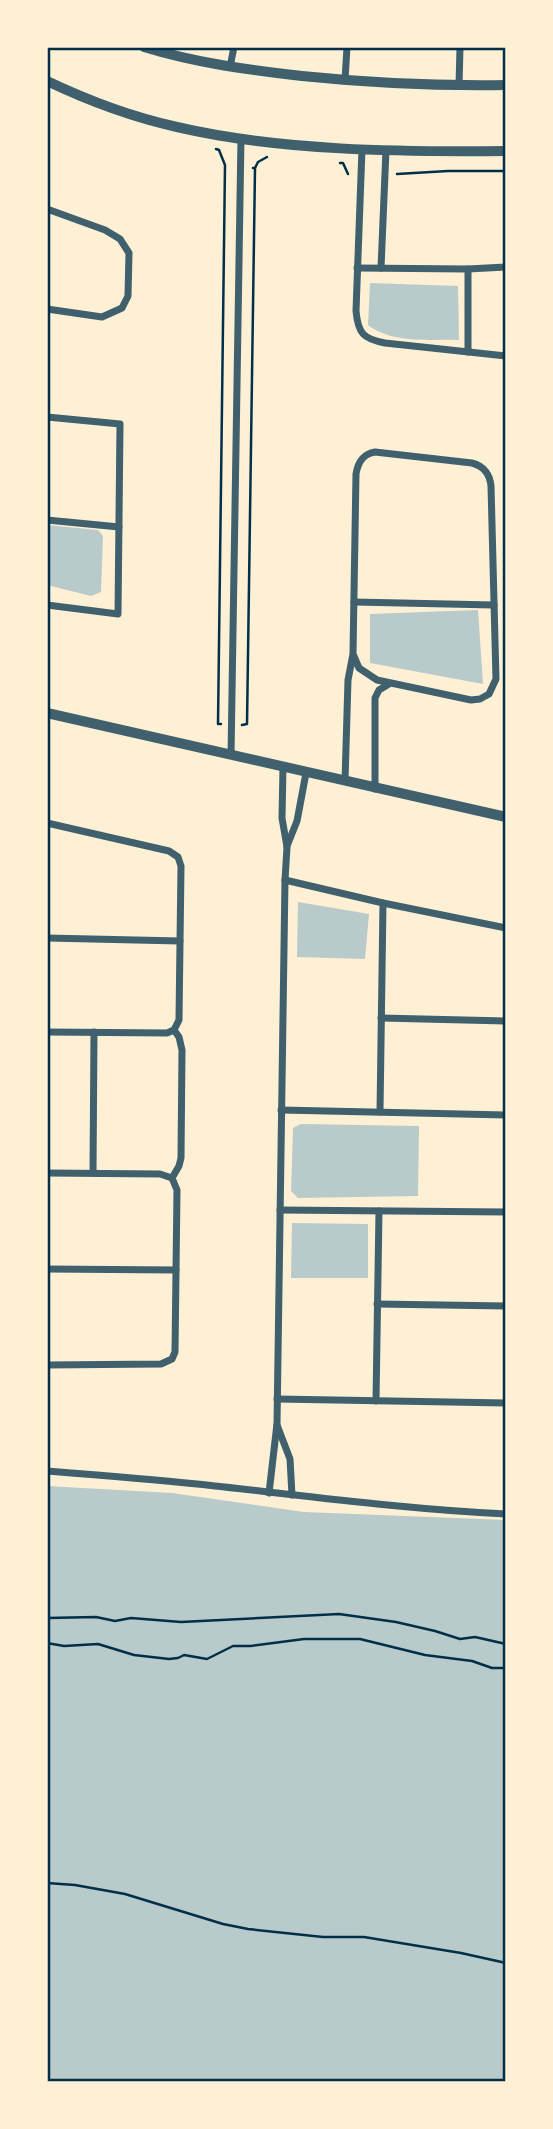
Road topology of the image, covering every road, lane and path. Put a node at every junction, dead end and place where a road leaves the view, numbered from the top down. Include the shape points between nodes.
1 (144, 47) edge
2 (234, 47) edge
3 (347, 47) edge
4 (460, 47) edge
5 (230, 67) junction
6 (345, 80) junction
7 (47, 82) edge
8 (506, 85) edge
9 (458, 86) junction
10 (241, 138) junction
11 (362, 149) junction
12 (386, 150) junction
13 (506, 151) edge
14 (267, 157) dead end
15 (330, 162) dead end
16 (255, 168) dead end
17 (506, 171) edge
18 (385, 175) junction
19 (362, 176) junction
20 (47, 209) edge
21 (506, 267) edge
22 (358, 268) junction
23 (381, 268) junction
24 (468, 269) junction
25 (47, 309) edge
26 (468, 352) junction
27 (506, 356) edge
28 (47, 417) edge
29 (47, 520) edge
30 (119, 527) junction
31 (354, 602) junction
32 (47, 605) edge
33 (494, 605) junction
34 (353, 654) junction
35 (389, 684) junction
36 (47, 713) edge
37 (231, 755) junction
38 (283, 767) junction
39 (306, 773) junction
40 (345, 782) junction
41 (375, 789) junction
42 (506, 817) edge
43 (47, 823) edge
44 (287, 847) junction
45 (285, 880) junction
46 (383, 904) junction
47 (506, 928) edge
48 (47, 938) edge
49 (180, 940) junction
50 (381, 1018) junction
51 (506, 1021) edge
52 (174, 1030) junction
53 (47, 1032) edge
54 (94, 1032) junction
55 (281, 1111) junction
56 (380, 1112) junction
57 (506, 1115) edge
58 (47, 1173) edge
59 (93, 1173) junction
60 (172, 1178) junction
61 (280, 1210) junction
62 (379, 1211) junction
63 (506, 1212) edge
64 (47, 1269) edge
65 (176, 1270) junction
66 (377, 1304) junction
67 (506, 1306) edge
68 (47, 1365) edge
69 (277, 1399) junction
70 (376, 1401) junction
71 (506, 1403) edge
72 (277, 1424) junction
73 (47, 1471) edge
74 (270, 1493) junction
75 (292, 1495) junction
76 (506, 1514) edge
77 (47, 1618) edge
78 (47, 1643) edge
79 (506, 1644) edge
80 (506, 1668) edge
81 (47, 1883) edge
82 (506, 1963) edge

1 - 5 street
2 - 5 street
3 - 6 street
4 - 9 street
5 - 6 street
6 - 9 street
7 - 10 street via 146,119
8 - 9 street
10 - 11 street
10 - 37 street
11 - 12 street
11 - 19 street
12 - 13 street
12 - 18 street
14 - 16 path
15 - 19 path via 343,163 349,177
17 - 18 path
18 - 23 street
19 - 22 street
20 - 25 street via 105,230 120,239 129,253 128,296 122,308 102,317
21 - 24 street
22 - 23 street
22 - 26 street via 357,325 370,340
23 - 24 street
24 - 26 street
26 - 27 street
28 - 30 street via 120,424
29 - 30 street
30 - 32 street via 118,614
31 - 33 street
31 - 33 street via 356,474 362,459 375,452 472,463 487,473
31 - 34 street
33 - 35 street via 496,679 489,694 471,700
34 - 35 street via 363,672
34 - 40 street
35 - 41 street via 374,698
36 - 37 street
37 - 38 street
38 - 39 street
38 - 44 street via 282,818
39 - 40 street
39 - 44 street
40 - 41 street
41 - 42 street
43 - 49 street via 169,851 178,857
44 - 45 street
45 - 46 street
45 - 55 street
46 - 47 street
46 - 50 street
48 - 49 street
49 - 52 street via 179,1020
50 - 51 street
50 - 56 street
52 - 54 street
52 - 60 street via 182,1050 181,1158
53 - 54 street
54 - 59 street
55 - 56 street
55 - 61 street
56 - 57 street
58 - 59 street
59 - 60 street
60 - 65 street via 177,1190
61 - 62 street
61 - 69 street
62 - 63 street
62 - 66 street
64 - 65 street
65 - 68 street via 172,1359 161,1364
66 - 67 street
66 - 70 street
69 - 70 street
69 - 72 street
70 - 71 street
72 - 74 street
72 - 75 street via 289,1459
73 - 74 street
74 - 75 street
75 - 76 street
77 - 79 path via 181,1622 339,1614
78 - 80 path via 98,1644 134,1655 207,1659 233,1646 360,1639
81 - 82 path via 125,1894 248,1929 364,1937

